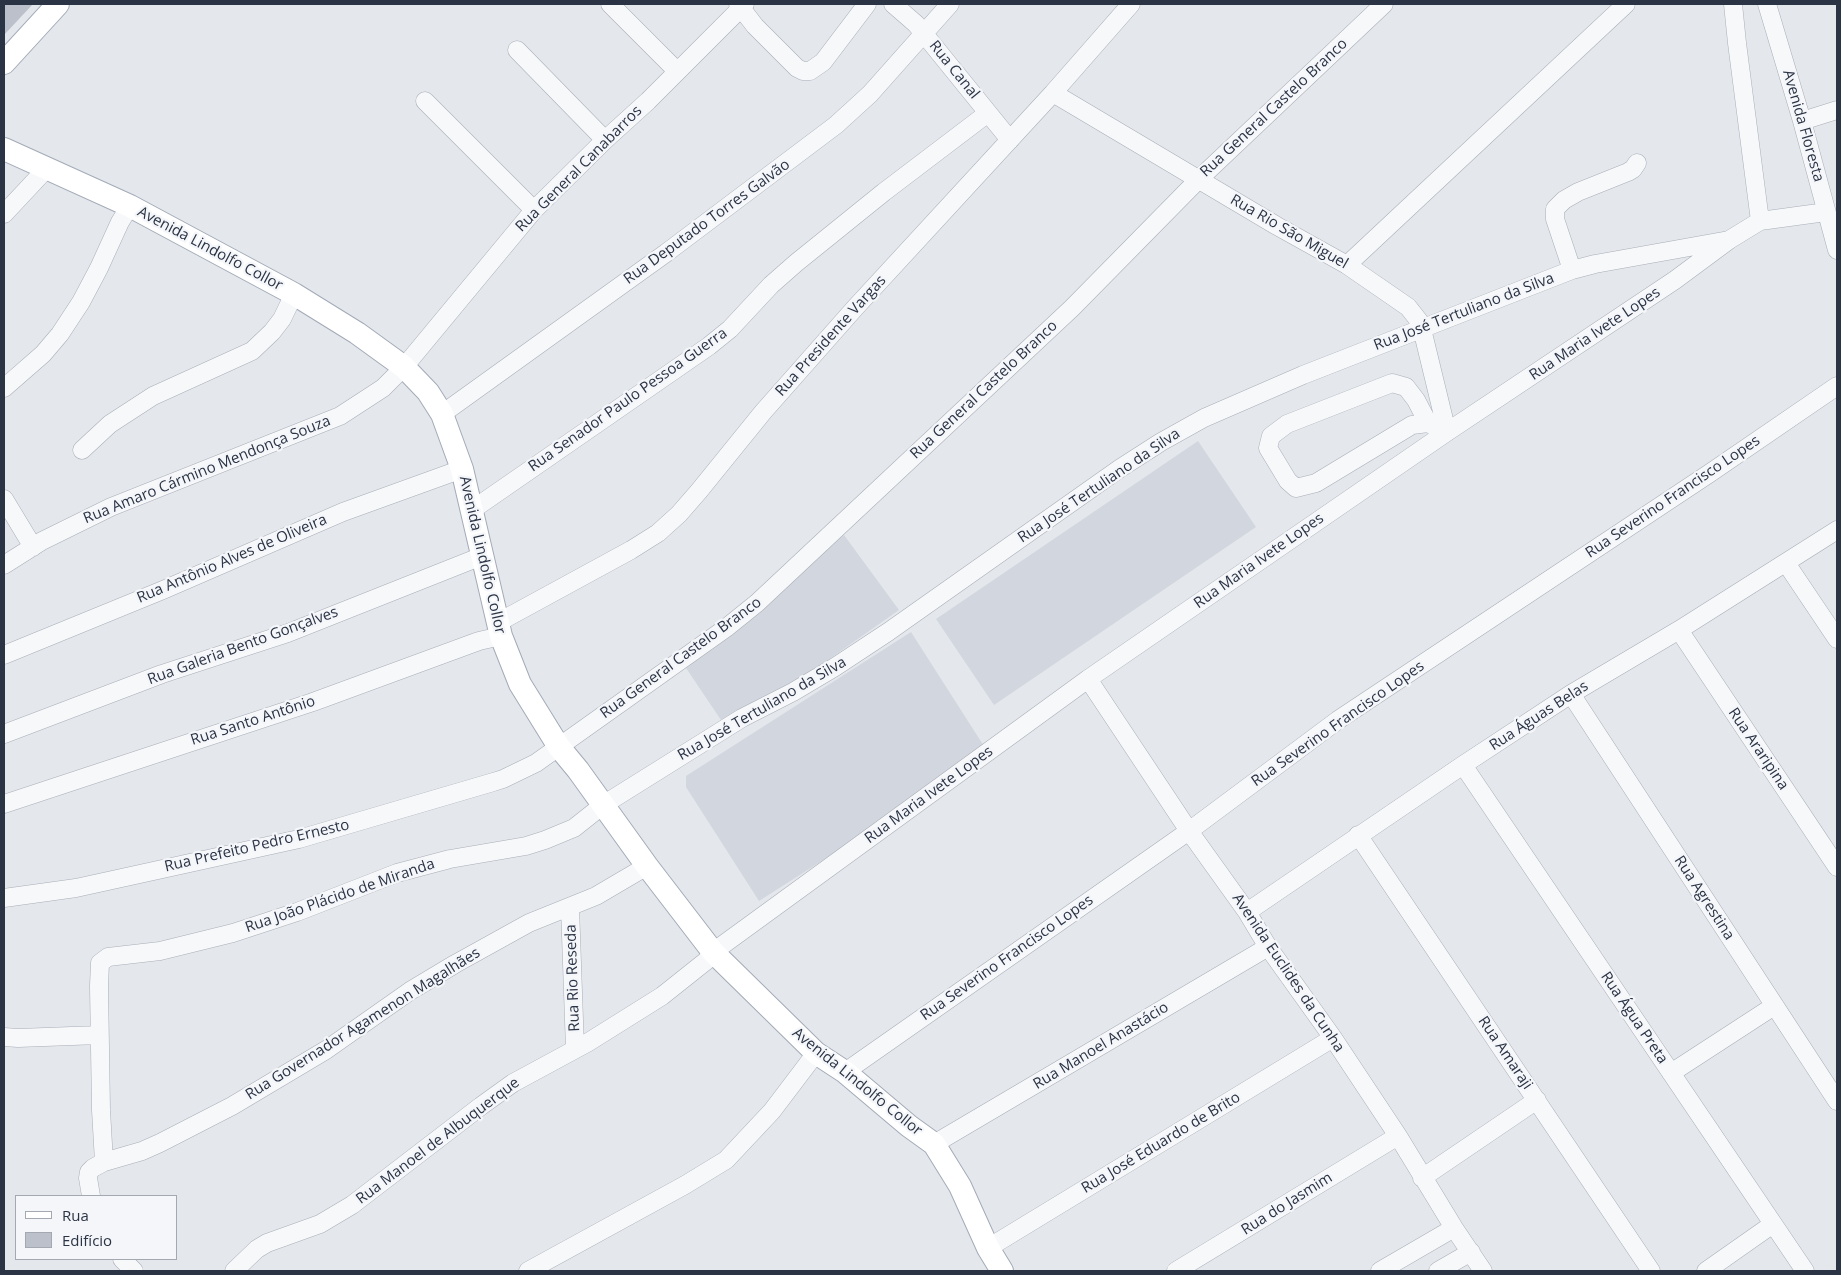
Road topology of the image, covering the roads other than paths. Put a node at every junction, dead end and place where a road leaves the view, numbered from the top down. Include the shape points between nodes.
1 (58, 4) edge
2 (610, 4) edge
3 (867, 4) edge
4 (893, 4) edge
5 (950, 4) edge
6 (1132, 4) edge
7 (1384, 4) edge
8 (1626, 4) edge
9 (1733, 4) edge
10 (1767, 4) edge
11 (741, 5) edge
12 (924, 33) junction
13 (517, 50) dead end
14 (4, 63) edge
15 (677, 71) junction
16 (1053, 93) junction
17 (425, 101) dead end
18 (1837, 110) edge
19 (988, 112) junction
20 (1802, 121) junction
21 (605, 140) junction
22 (1010, 140) junction
23 (4, 149) edge
24 (1636, 163) dead end
25 (48, 168) junction
26 (1199, 179) junction
27 (130, 206) junction
28 (534, 210) junction
29 (1826, 212) junction
30 (4, 214) edge
31 (1760, 221) junction
32 (1728, 240) junction
33 (1837, 245) edge
34 (1347, 265) junction
35 (1572, 270) junction
36 (294, 294) junction
37 (1422, 329) junction
38 (404, 367) junction
39 (1837, 386) edge
40 (4, 388) edge
41 (442, 414) junction
42 (1428, 423) junction
43 (1447, 432) junction
44 (82, 450) dead end
45 (462, 469) junction
46 (6, 506) edge
47 (472, 510) junction
48 (1837, 530) edge
49 (33, 547) junction
50 (482, 556) junction
51 (1786, 563) junction
52 (4, 565) edge
53 (498, 629) junction
54 (1679, 630) junction
55 (1837, 640) edge
56 (4, 655) edge
57 (1088, 679) junction
58 (1571, 694) junction
59 (4, 734) edge
60 (558, 747) junction
61 (1463, 765) junction
62 (4, 804) edge
63 (603, 804) junction
64 (1189, 831) junction
65 (1358, 835) junction
66 (647, 866) junction
67 (1837, 867) edge
68 (4, 898) edge
69 (570, 907) junction
70 (1248, 912) junction
71 (1268, 947) junction
72 (713, 952) junction
73 (1774, 1006) junction
74 (4, 1036) edge
75 (99, 1036) junction
76 (1333, 1038) junction
77 (575, 1049) junction
78 (816, 1053) junction
79 (845, 1072) junction
80 (1671, 1073) junction
81 (1537, 1100) junction
82 (1837, 1101) edge
83 (1398, 1136) junction
84 (934, 1144) junction
85 (104, 1162) junction
86 (1422, 1178) junction
87 (91, 1195) edge
88 (1773, 1224) junction
89 (1454, 1228) junction
90 (988, 1248) junction
91 (1470, 1252) junction
92 (123, 1260) edge
93 (134, 1271) edge
94 (234, 1271) edge
95 (528, 1271) edge
96 (1002, 1271) edge
97 (1176, 1271) edge
98 (1380, 1271) edge
99 (1438, 1271) edge
100 (1483, 1271) edge
101 (1651, 1271) edge
102 (1706, 1271) edge
103 (1805, 1271) edge

1 - 14 main road
2 - 15 street
3 - 11 street via 823,62 803,72 755,26
4 - 12 street, Rua Canal
5 - 12 street, Rua Deputado Torres Galvão
6 - 16 street, Rua Presidente Vargas
7 - 26 street, Rua General Castelo Branco
8 - 34 street
9 - 31 street
10 - 20 street, Avenida Floresta
11 - 15 street, Rua General Canabarros
12 - 19 street, Rua Canal
12 - 41 street, Rua Deputado Torres Galvão via 870,94 836,125 666,253
13 - 21 street
15 - 21 street, Rua General Canabarros
16 - 22 street, Rua Presidente Vargas
16 - 26 street, Rua Rio São Miguel
17 - 28 street
18 - 20 street
19 - 22 street, Rua Canal
19 - 47 street, Rua Senador Paulo Pessoa Guerra via 796,263 709,346
20 - 29 street, Avenida Floresta
21 - 28 street, Rua General Canabarros
22 - 53 street, Rua Presidente Vargas via 854,309 700,491 658,533
23 - 25 main road, Avenida Lindolfo Collor
24 - 35 street via 1633,170 1578,192 1555,209 1555,219
25 - 27 main road, Avenida Lindolfo Collor
25 - 30 street
26 - 34 street, Rua Rio São Miguel
26 - 60 street, Rua General Castelo Branco via 1072,308 757,603
27 - 36 main road, Avenida Lindolfo Collor
27 - 40 street via 81,302 60,334 43,354
28 - 38 street, Rua General Canabarros
29 - 31 street, Rua Maria Ivete Lopes
29 - 33 street, Avenida Floresta
31 - 32 street, Rua Maria Ivete Lopes
32 - 35 street, Rua José Tertuliano da Silva
32 - 43 street, Rua Maria Ivete Lopes via 1675,280
34 - 37 street, Rua Rio São Miguel via 1408,307
35 - 37 street, Rua José Tertuliano da Silva
36 - 38 main road, Avenida Lindolfo Collor
36 - 44 street via 282,319 252,351 153,396 110,424
37 - 43 street, Rua Rio São Miguel
37 - 63 street, Rua José Tertuliano da Silva via 1246,399 1161,442 835,667 742,718
38 - 41 main road, Avenida Lindolfo Collor via 428,392
38 - 49 street, Rua Amaro Cármino Mendonça Souza via 383,388 340,416 111,507
39 - 64 street, Rua Severino Francisco Lopes via 1338,720
41 - 45 main road, Avenida Lindolfo Collor
42 - 42 street via 1412,425 1316,483 1296,488 1288,481 1268,448 1271,436 1288,424 1392,383 1406,387
42 - 43 street
43 - 57 street, Rua Maria Ivete Lopes
45 - 47 main road, Avenida Lindolfo Collor
45 - 56 street, Rua Antônio Alves de Oliveira via 343,512
46 - 49 street
47 - 50 main road, Avenida Lindolfo Collor
48 - 51 street, Rua Águas Belas
49 - 52 street, Rua Amaro Cármino Mendonça Souza
50 - 53 main road, Avenida Lindolfo Collor
50 - 59 street, Rua Galeria Bento Gonçalves via 288,632 162,674
51 - 54 street, Rua Águas Belas
51 - 55 street
53 - 60 main road, Avenida Lindolfo Collor via 520,684
53 - 62 street, Rua Santo Antônio via 479,641 314,702
54 - 58 street, Rua Águas Belas
54 - 67 street, Rua Araripina
57 - 64 street, Avenida Euclides da Cunha
57 - 72 street, Rua Maria Ivete Lopes
58 - 61 street, Rua Águas Belas
58 - 73 street, Rua Agrestina
60 - 63 main road, Avenida Lindolfo Collor
60 - 68 street, Rua Prefeito Pedro Ernesto via 497,781 299,839 76,888
61 - 65 street, Rua Águas Belas
61 - 80 street, Rua Água Preta
63 - 66 main road, Avenida Lindolfo Collor
63 - 75 street, Rua João Plácido de Miranda via 574,828 545,840 423,866 233,933 160,951 108,957 100,963
64 - 70 street, Avenida Euclides da Cunha
64 - 79 street, Rua Severino Francisco Lopes
65 - 70 street, Rua Águas Belas
65 - 81 street, Rua Amaraji
66 - 69 street, Rua Governador Agamenon Magalhães via 596,896
66 - 72 main road, Avenida Lindolfo Collor
69 - 77 street, Rua Rio Reseda
69 - 85 street, Rua Governador Agamenon Magalhães via 529,923 455,964 326,1050 232,1106 142,1151
70 - 71 street, Avenida Euclides da Cunha
71 - 76 street, Avenida Euclides da Cunha
71 - 84 street, Rua Manoel Anastácio
72 - 77 street, Rua Manoel de Albuquerque via 662,996
72 - 78 main road, Avenida Lindolfo Collor
73 - 80 street
73 - 82 street, Rua Agrestina
74 - 75 street
75 - 85 street
76 - 83 street, Avenida Euclides da Cunha
76 - 90 street, Rua José Eduardo de Brito
77 - 94 street, Rua Manoel de Albuquerque via 513,1083 352,1206 320,1224 262,1246
78 - 79 main road, Avenida Lindolfo Collor
78 - 95 street via 772,1111 726,1160
79 - 84 main road, Avenida Lindolfo Collor
80 - 88 street, Rua Água Preta
81 - 86 street
81 - 101 street, Rua Amaraji
83 - 86 street, Avenida Euclides da Cunha
83 - 97 street, Rua do Jasmim
84 - 90 main road, Avenida Lindolfo Collor via 960,1186
85 - 87 street via 89,1172
86 - 89 street, Avenida Euclides da Cunha
88 - 102 street
88 - 103 street, Rua Água Preta
89 - 91 street, Avenida Euclides da Cunha
89 - 98 street
90 - 96 main road, Avenida Lindolfo Collor
91 - 99 street
91 - 100 street, Avenida Euclides da Cunha
92 - 93 street

